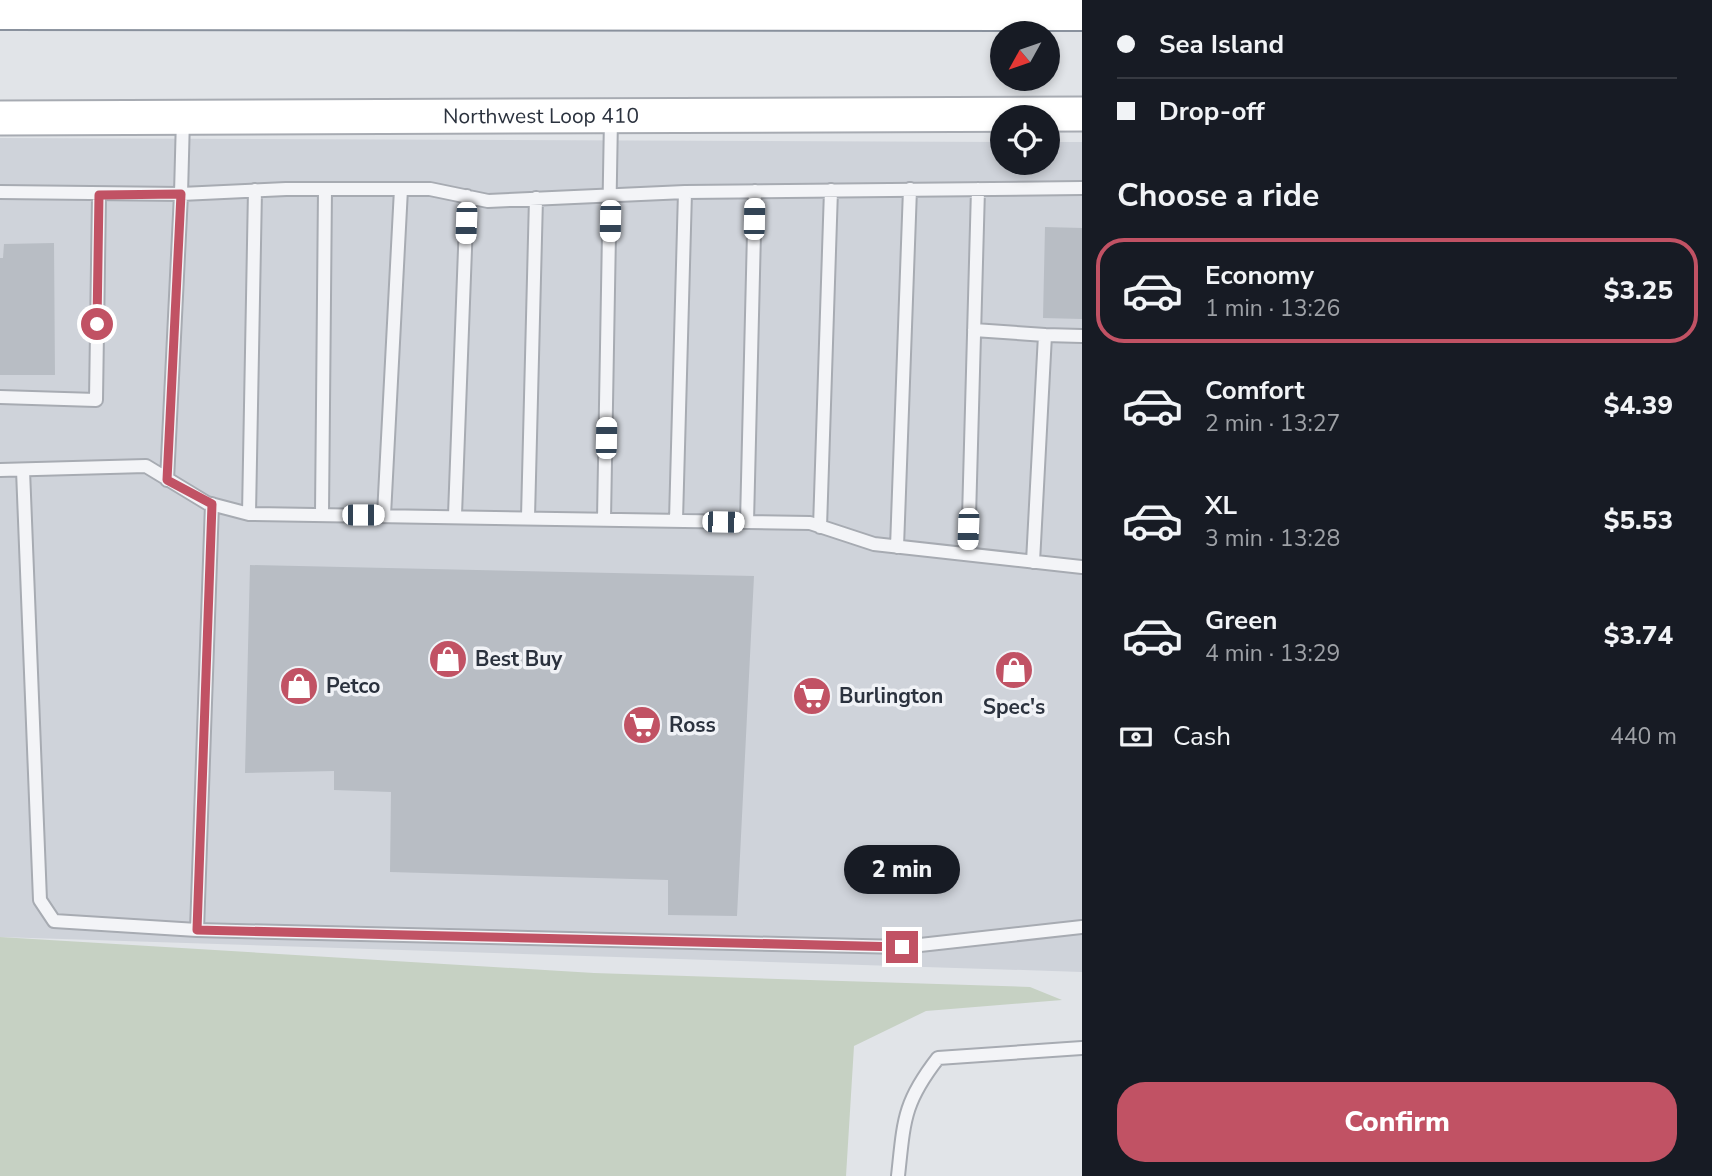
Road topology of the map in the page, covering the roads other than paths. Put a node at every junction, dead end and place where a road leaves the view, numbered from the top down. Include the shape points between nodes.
1 (0, 10) edge
2 (1082, 11) edge
3 (1082, 114) edge
4 (611, 115) junction
5 (183, 117) junction
6 (0, 118) edge
7 (1082, 188) edge
8 (325, 189) junction
9 (401, 189) junction
10 (910, 189) junction
11 (978, 189) junction
12 (255, 190) junction
13 (831, 190) junction
14 (755, 191) junction
15 (0, 192) edge
16 (685, 192) junction
17 (181, 194) junction
18 (610, 194) junction
19 (99, 195) junction
20 (467, 197) junction
21 (536, 198) junction
22 (974, 330) junction
23 (1045, 335) junction
24 (1082, 336) edge
25 (0, 397) edge
26 (0, 470) edge
27 (23, 470) junction
28 (167, 480) junction
29 (212, 504) junction
30 (249, 514) junction
31 (322, 514) junction
32 (384, 515) junction
33 (455, 516) junction
34 (528, 517) junction
35 (604, 519) junction
36 (676, 520) junction
37 (747, 522) junction
38 (820, 527) junction
39 (897, 547) junction
40 (968, 554) junction
41 (1033, 562) junction
42 (1082, 567) edge
43 (1082, 927) edge
44 (197, 930) junction
45 (1082, 1048) edge
46 (898, 1176) edge

1 - 2 highway
3 - 4 main road, Northwest Loop 410
4 - 5 main road, Northwest Loop 410
4 - 18 lane
5 - 6 main road, Northwest Loop 410
5 - 17 lane
7 - 11 lane
8 - 9 lane
8 - 12 lane
8 - 31 lane
9 - 20 lane
9 - 32 lane
10 - 11 lane
10 - 13 lane
10 - 39 lane
11 - 22 lane
12 - 17 lane
12 - 30 lane
13 - 14 lane
13 - 38 lane
14 - 16 lane
14 - 37 lane
15 - 19 lane
16 - 18 lane
16 - 36 lane
17 - 19 lane
17 - 28 lane
18 - 21 lane
18 - 35 lane
19 - 25 lane via 96,400
20 - 21 lane via 488,201
20 - 33 lane
21 - 34 lane
22 - 23 lane
22 - 40 lane
23 - 24 lane
23 - 41 lane
26 - 27 lane
27 - 28 lane via 146,467
27 - 44 lane via 40,900 54,921
28 - 29 lane
29 - 30 lane
29 - 44 lane
30 - 31 lane
31 - 32 lane
32 - 33 lane
33 - 34 lane
34 - 35 lane
35 - 36 lane
36 - 37 lane
37 - 38 lane
38 - 39 lane
39 - 40 lane
40 - 41 lane
41 - 42 lane
43 - 44 lane via 902,947
45 - 46 lane via 938,1058 915,1087 905,1114

